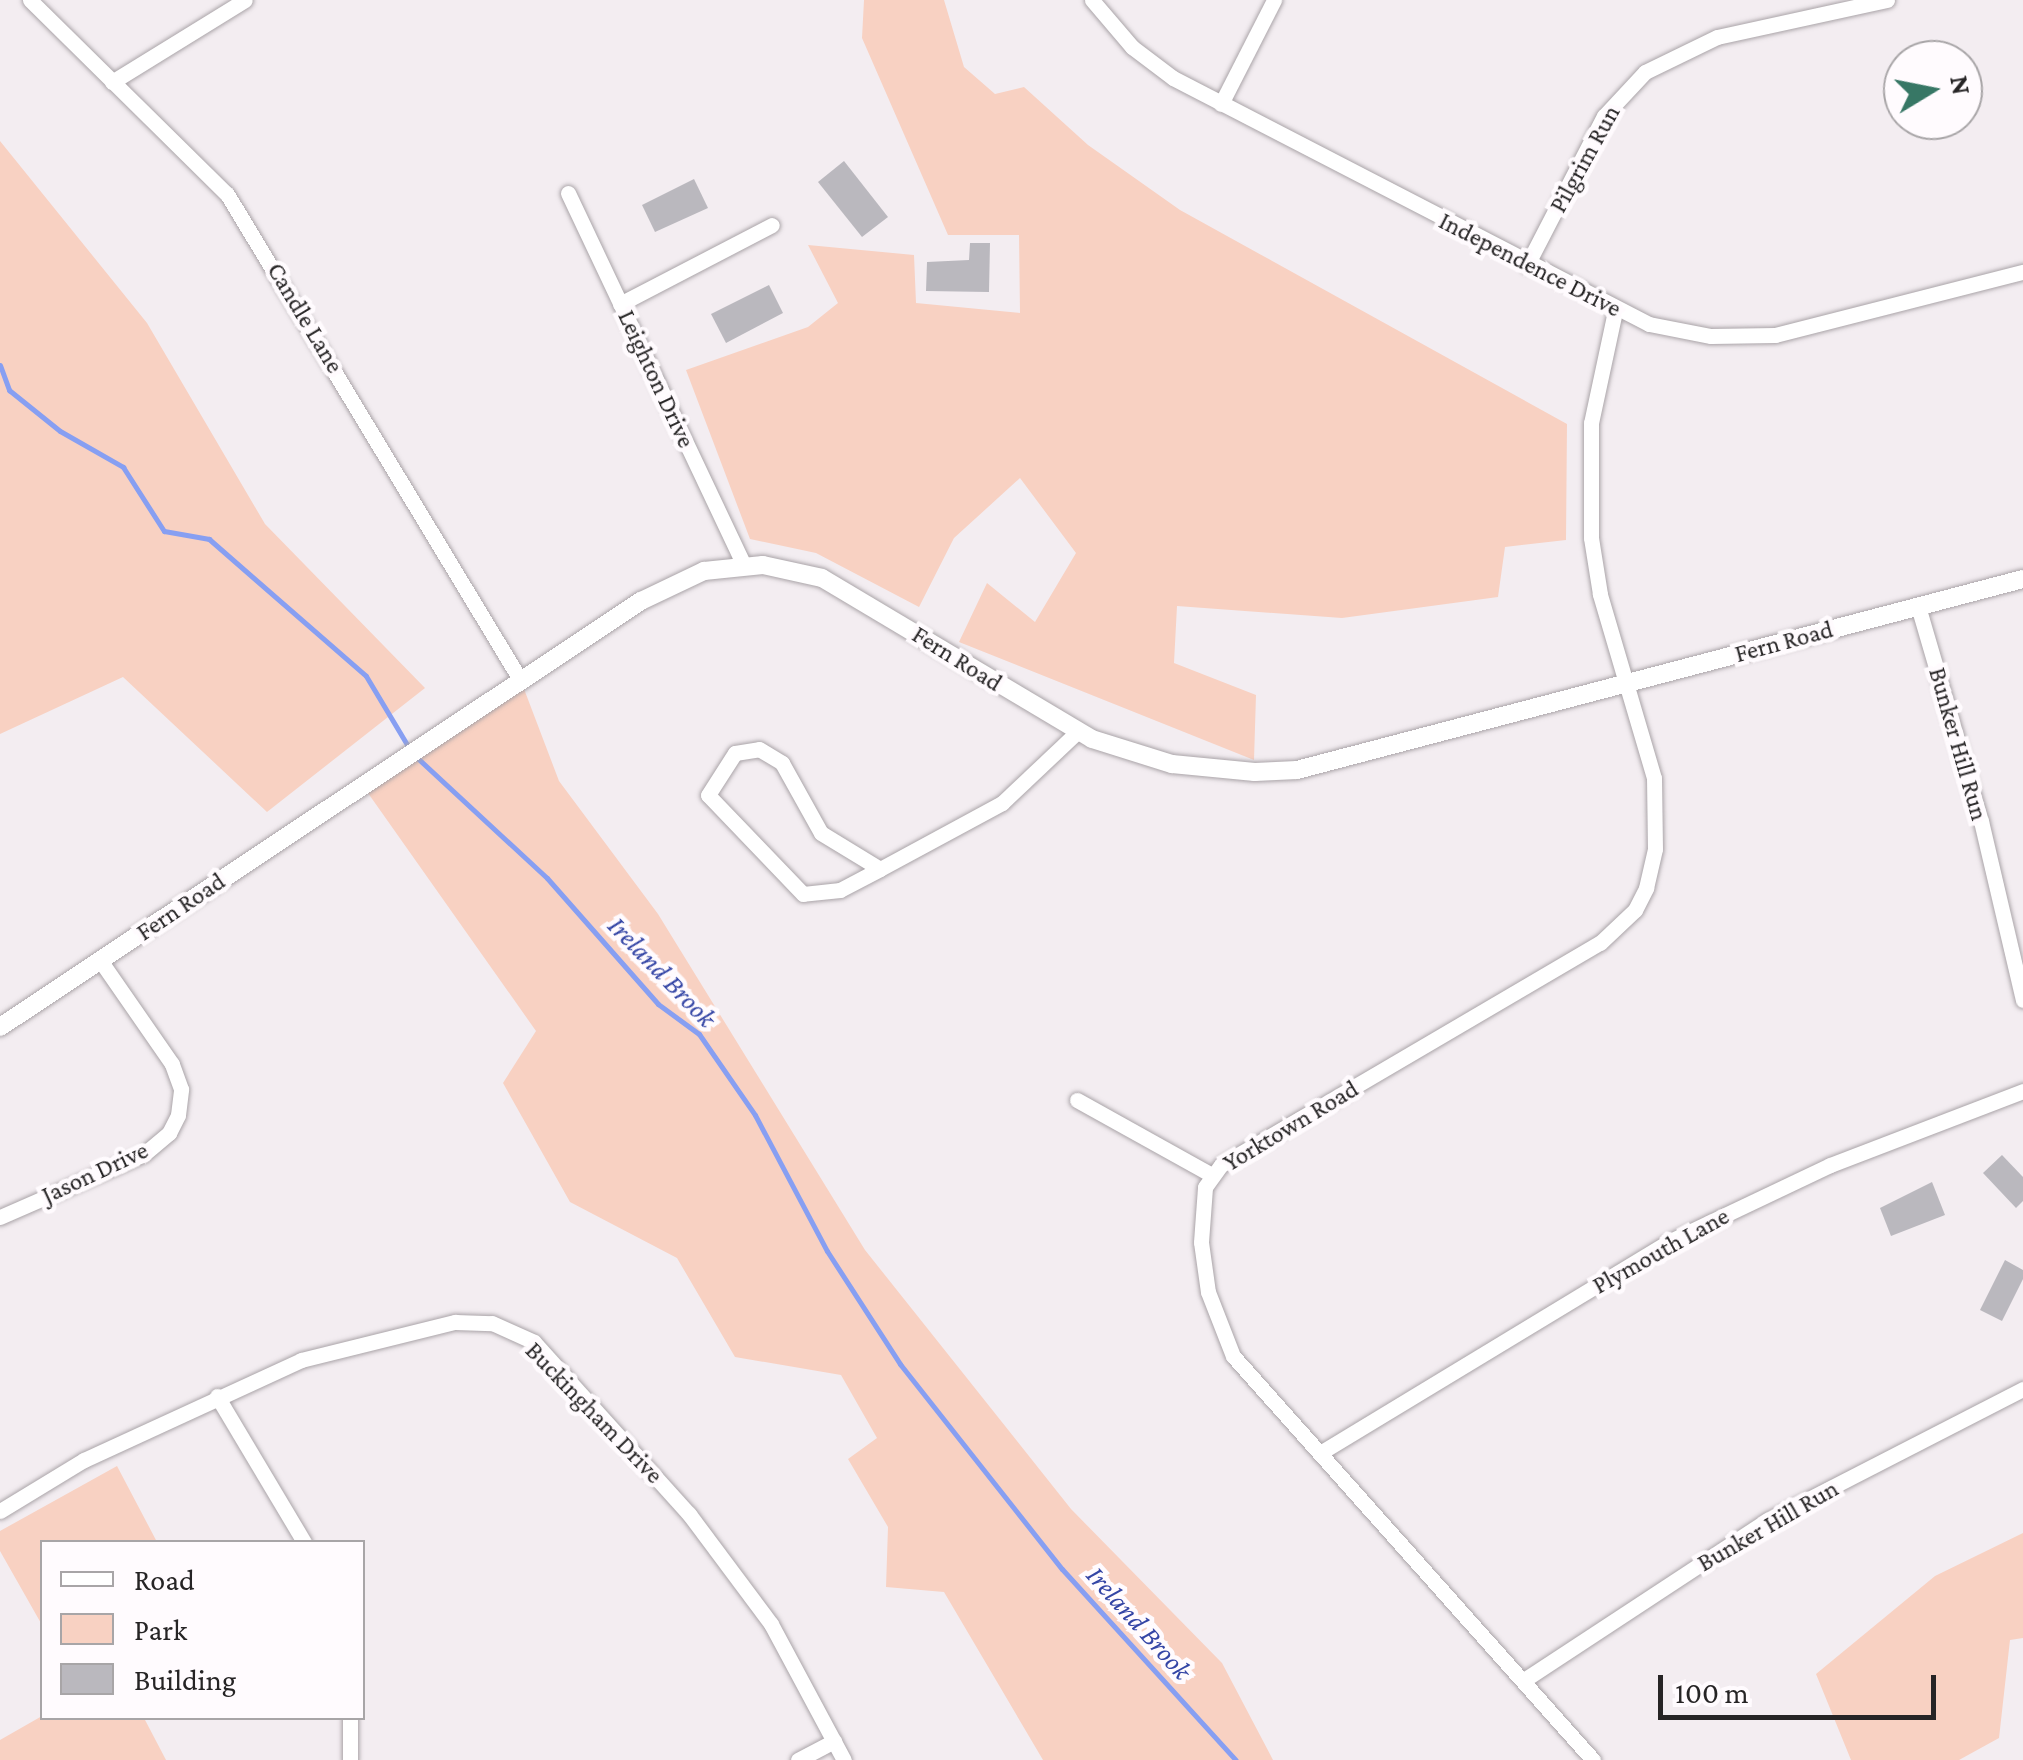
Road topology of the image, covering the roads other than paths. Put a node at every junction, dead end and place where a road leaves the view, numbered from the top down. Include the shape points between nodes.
1 (30, 0) edge
2 (245, 0) edge
3 (1092, 0) edge
4 (1274, 0) edge
5 (1888, 0) edge
6 (112, 82) junction
7 (1221, 104) junction
8 (568, 194) dead end
9 (772, 225) dead end
10 (1527, 265) junction
11 (2023, 272) edge
12 (620, 304) junction
13 (1614, 311) junction
14 (744, 565) junction
15 (2023, 578) edge
16 (1918, 606) junction
17 (521, 681) junction
18 (1626, 683) junction
19 (1077, 732) junction
20 (880, 869) junction
21 (100, 960) junction
22 (2023, 1000) edge
23 (0, 1027) edge
24 (2023, 1091) edge
25 (1078, 1100) dead end
26 (1212, 1175) junction
27 (0, 1217) edge
28 (2023, 1390) edge
29 (217, 1396) junction
30 (1320, 1453) junction
31 (0, 1511) edge
32 (303, 1540) edge
33 (1524, 1680) junction
34 (350, 1720) edge
35 (834, 1741) junction
36 (350, 1760) edge
37 (798, 1760) edge
38 (844, 1760) edge
39 (1592, 1760) edge

1 - 6 street, Candle Lane
2 - 6 street
3 - 7 street, Independence Drive via 1152,64
4 - 7 street
5 - 10 street, Pilgrim Run via 1717,37 1645,72 1604,116
6 - 17 street, Candle Lane via 227,194 251,228
7 - 10 street, Independence Drive
8 - 12 street, Leighton Drive
9 - 12 street
10 - 13 street, Independence Drive
11 - 13 street, Independence Drive via 1775,336 1680,332
12 - 14 street, Leighton Drive
13 - 18 street, Yorktown Road via 1600,366 1588,480 1600,594
14 - 17 street, Fern Road via 667,585
14 - 19 street, Fern Road via 803,572 840,586
15 - 16 street, Fern Road
16 - 18 street, Fern Road
16 - 22 street, Bunker Hill Run
17 - 21 street, Fern Road
18 - 19 street, Fern Road via 1298,770 1172,764
18 - 26 street, Yorktown Road via 1657,813 1646,888 1634,910 1600,943
19 - 20 street via 1002,803
20 - 20 street via 840,890 802,894 708,795 718,772 735,753 759,749 782,763 821,833
21 - 23 street, Fern Road
21 - 27 street, Jason Drive via 172,1064 180,1089 178,1116 144,1154
24 - 30 street, Plymouth Lane via 1847,1158 1668,1242
25 - 26 street
26 - 30 street, Yorktown Road via 1202,1242 1208,1292 1232,1356
28 - 33 street, Bunker Hill Run via 1768,1520
29 - 31 street, Buckingham Drive via 84,1460
29 - 32 street
29 - 35 street, Buckingham Drive via 301,1360 456,1322 492,1324 534,1342 689,1514 771,1624
30 - 33 street, Yorktown Road
33 - 39 street, Yorktown Road
34 - 36 street
35 - 37 street
35 - 38 street, Buckingham Drive

